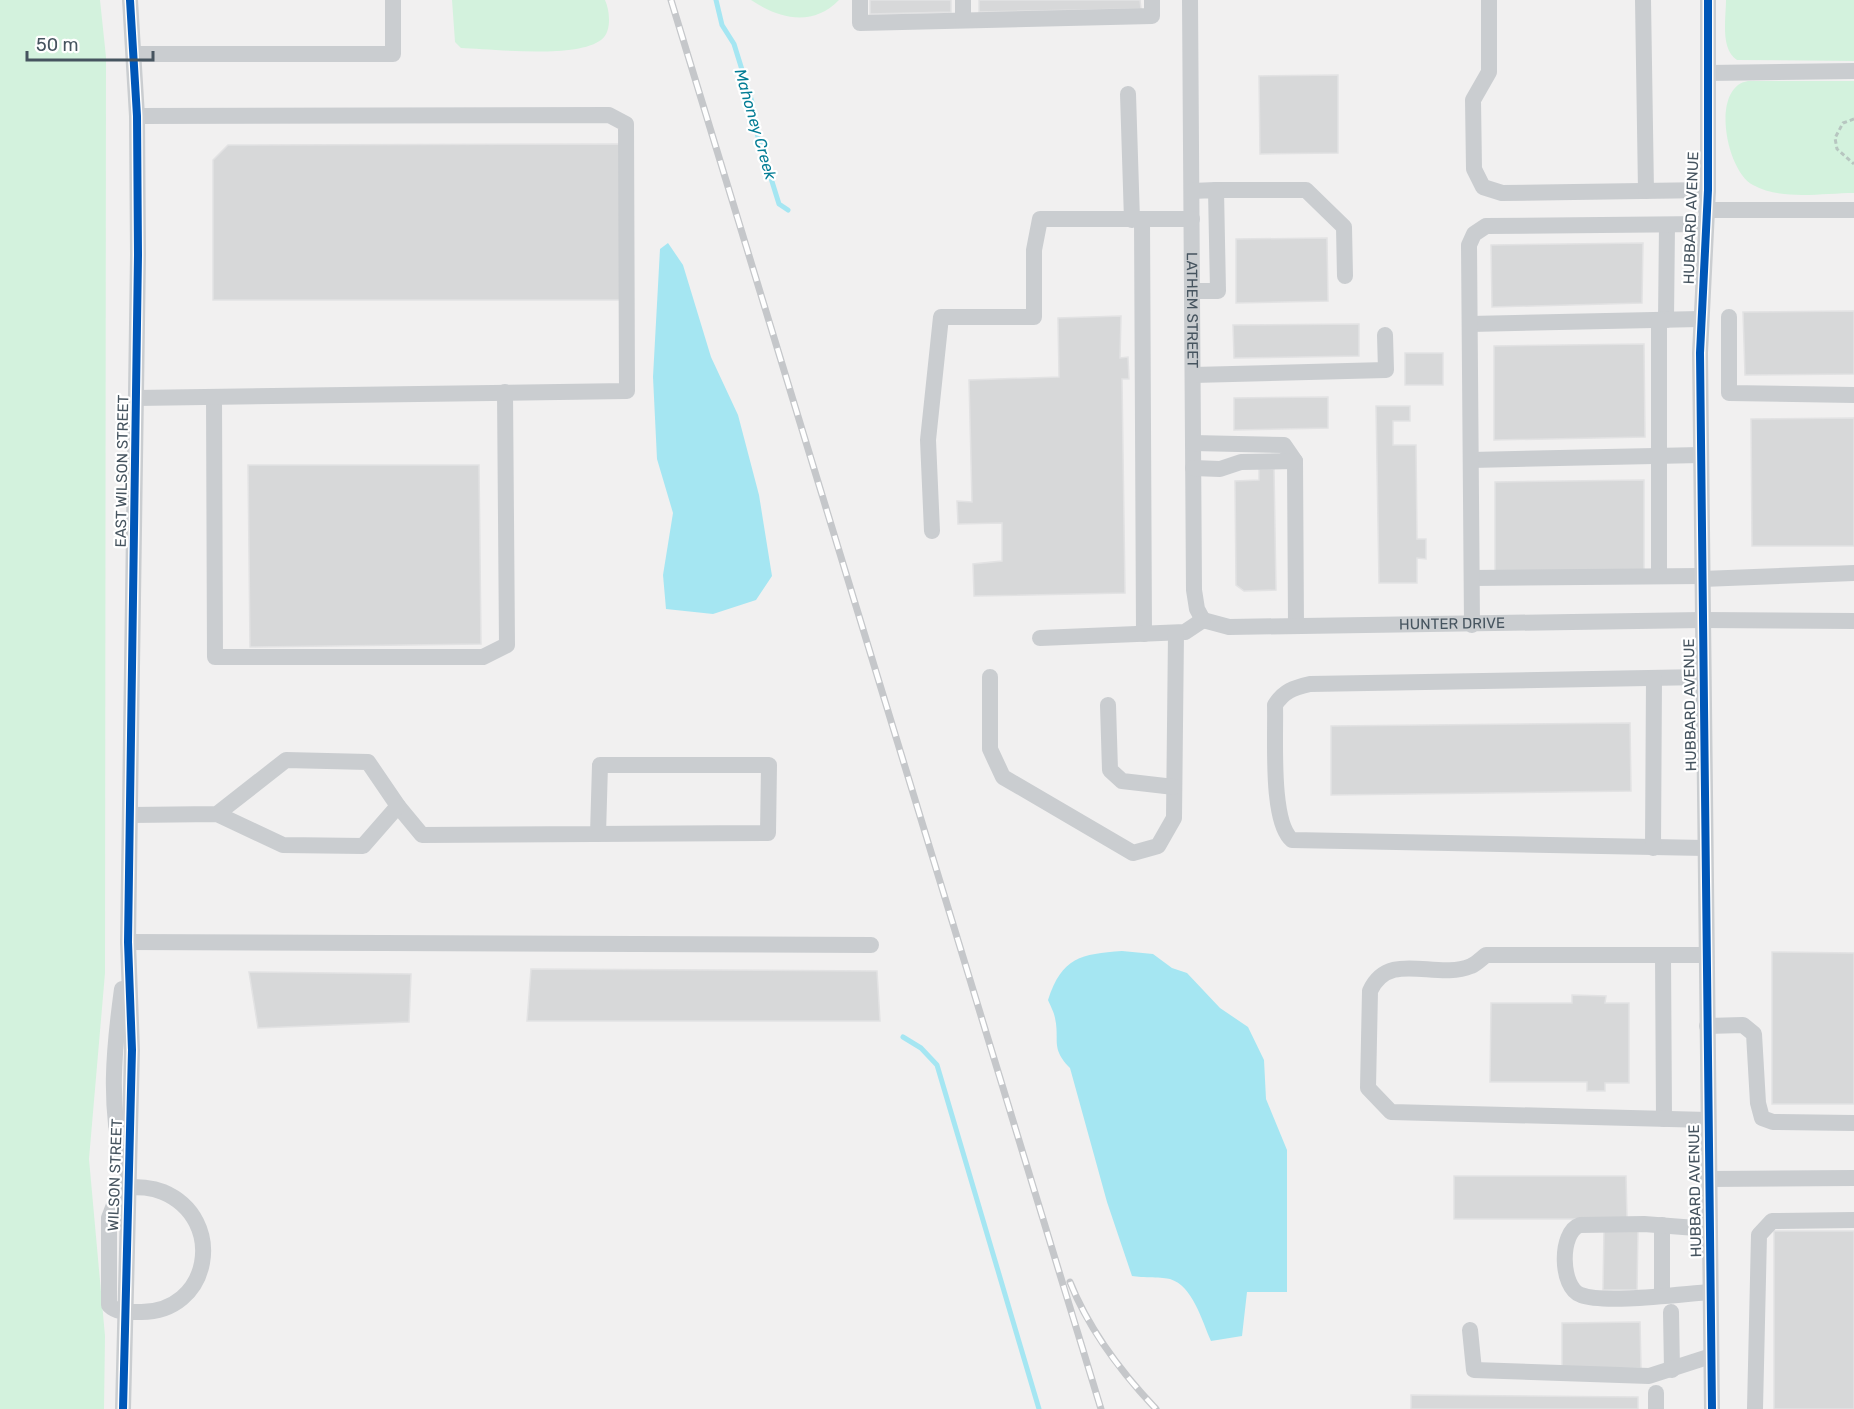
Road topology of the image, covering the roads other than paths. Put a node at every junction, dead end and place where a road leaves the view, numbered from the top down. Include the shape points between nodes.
1 (130, 0) edge
2 (393, 0) edge
3 (860, 0) edge
4 (963, 0) edge
5 (1152, 0) edge
6 (1190, 0) edge
7 (1489, 0) edge
8 (1643, 0) edge
9 (1708, 0) edge
10 (963, 20) junction
11 (134, 54) junction
12 (1854, 71) edge
13 (1708, 73) junction
14 (1128, 94) dead end
15 (137, 116) junction
16 (1216, 190) junction
17 (1708, 190) junction
18 (1192, 191) junction
19 (1646, 191) junction
20 (1854, 210) edge
21 (1706, 218) junction
22 (1192, 219) junction
23 (1137, 220) junction
24 (1667, 225) junction
25 (1345, 276) dead end
26 (1192, 291) junction
27 (1729, 317) dead end
28 (1700, 319) junction
29 (1663, 320) junction
30 (1470, 324) junction
31 (1385, 335) dead end
32 (1700, 353) junction
33 (1729, 353) junction
34 (1193, 375) junction
35 (505, 392) junction
36 (1854, 395) edge
37 (214, 397) junction
38 (136, 398) junction
39 (1193, 443) junction
40 (1701, 455) junction
41 (1659, 456) junction
42 (1471, 460) junction
43 (1295, 461) junction
44 (1193, 468) junction
45 (932, 531) dead end
46 (1854, 573) edge
47 (1659, 576) junction
48 (1702, 577) junction
49 (1472, 578) junction
50 (1203, 620) junction
51 (1702, 620) junction
52 (1854, 621) edge
53 (1472, 624) junction
54 (1296, 626) junction
55 (1176, 633) junction
56 (1144, 634) junction
57 (1040, 638) dead end
58 (990, 677) dead end
59 (1703, 677) junction
60 (1654, 678) junction
61 (1108, 705) dead end
62 (1174, 787) junction
63 (398, 807) junction
64 (218, 814) junction
65 (131, 815) junction
66 (598, 834) junction
67 (1653, 848) junction
68 (1705, 848) junction
69 (128, 942) junction
70 (872, 945) dead end
71 (1663, 955) junction
72 (1706, 955) junction
73 (1707, 1026) junction
74 (1664, 1119) junction
75 (1708, 1119) junction
76 (1854, 1123) edge
77 (1854, 1178) edge
78 (1708, 1179) junction
79 (126, 1187) junction
80 (1854, 1220) edge
81 (1662, 1225) junction
82 (1709, 1229) junction
83 (1710, 1292) junction
84 (1662, 1295) junction
85 (125, 1312) junction
86 (1671, 1312) dead end
87 (1470, 1330) dead end
88 (1711, 1356) junction
89 (1672, 1370) junction
90 (123, 1409) edge
91 (1712, 1409) edge
92 (1755, 1409) edge

1 - 11 street, EAST WILSON STREET
2 - 11 street via 393,54
3 - 10 street via 860,23
4 - 10 street
5 - 10 street via 1152,16
6 - 18 street, LATHEM STREET
7 - 19 street via 1489,72 1473,100 1474,169 1483,187 1502,193
8 - 19 street
9 - 13 street, HUBBARD AVENUE
11 - 15 street, EAST WILSON STREET
12 - 13 street
13 - 17 street, HUBBARD AVENUE
14 - 23 street
15 - 35 street via 609,115 626,124 627,391
15 - 38 street, EAST WILSON STREET
16 - 18 street
16 - 25 street via 1306,190 1344,227
16 - 26 street via 1218,291
17 - 19 street
17 - 21 street, HUBBARD AVENUE
18 - 22 street, LATHEM STREET
20 - 21 street
21 - 24 street
21 - 28 street, HUBBARD AVENUE
22 - 23 street
22 - 26 street, LATHEM STREET
23 - 45 street via 1040,219 1034,249 1034,316 941,317 928,440
23 - 56 street
24 - 29 street
24 - 30 street via 1486,226 1468,244
26 - 34 street, LATHEM STREET
27 - 33 street
28 - 29 street
28 - 32 street, HUBBARD AVENUE
29 - 30 street
29 - 41 street
30 - 42 street
31 - 34 street via 1386,370
32 - 33 street
32 - 40 street, HUBBARD AVENUE
33 - 36 street via 1729,393
34 - 39 street, LATHEM STREET
35 - 37 street
35 - 37 street via 507,645 483,657 215,657
37 - 38 street
38 - 65 street, EAST WILSON STREET
39 - 43 street via 1284,445
39 - 44 street, LATHEM STREET
40 - 41 street
40 - 48 street, HUBBARD AVENUE
41 - 42 street
41 - 47 street
42 - 49 street
43 - 44 street
43 - 54 street
44 - 50 street, LATHEM STREET via 1194,590
46 - 48 street
47 - 48 street
47 - 49 street
48 - 51 street, HUBBARD AVENUE
49 - 53 street
50 - 54 street, HUNTER DRIVE via 1229,627
50 - 55 street via 1185,632
51 - 52 street, HUNTER DRIVE
51 - 53 street, HUNTER DRIVE
51 - 59 street, HUBBARD AVENUE
53 - 54 street, HUNTER DRIVE
55 - 56 street
55 - 62 street
56 - 57 street
58 - 62 street via 990,749 1003,777 1090,831 1133,854 1158,846 1174,818
59 - 60 street
59 - 68 street, HUBBARD AVENUE
60 - 67 street
60 - 67 street via 1310,684 1292,688 1275,705 1278,814 1285,834 1292,840
61 - 62 street via 1110,770 1122,781
63 - 64 street via 363,846 283,845
63 - 64 street via 368,762 286,760
63 - 66 street via 422,835
64 - 65 street
65 - 69 street, EAST WILSON STREET
66 - 66 street via 768,833 769,765 600,765
67 - 68 street
68 - 72 street, HUBBARD AVENUE
69 - 70 street
69 - 79 street, WILSON STREET via 113,1054 112,1098
71 - 72 street
71 - 74 street
71 - 74 street via 1486,956 1471,966 1453,970 1391,969 1376,978 1370,991 1368,1088 1391,1112
72 - 73 street, HUBBARD AVENUE
73 - 75 street, HUBBARD AVENUE
73 - 76 street via 1743,1025 1754,1034 1762,1118 1773,1122
74 - 75 street
75 - 78 street, HUBBARD AVENUE
77 - 78 street
78 - 82 street, HUBBARD AVENUE
79 - 85 street, WILSON STREET
79 - 85 street via 164,1192 180,1203 197,1223 203,1242 203,1263 195,1285 181,1301 165,1310
80 - 92 street via 1772,1221 1759,1235
81 - 82 street
81 - 84 street
81 - 84 street via 1580,1225 1566,1239 1566,1281 1573,1291 1599,1299
82 - 83 street, HUBBARD AVENUE
83 - 84 street
83 - 88 street, HUBBARD AVENUE
85 - 90 street, WILSON STREET
86 - 89 street
87 - 89 street via 1474,1370 1648,1376
88 - 89 street
88 - 91 street, HUBBARD AVENUE

